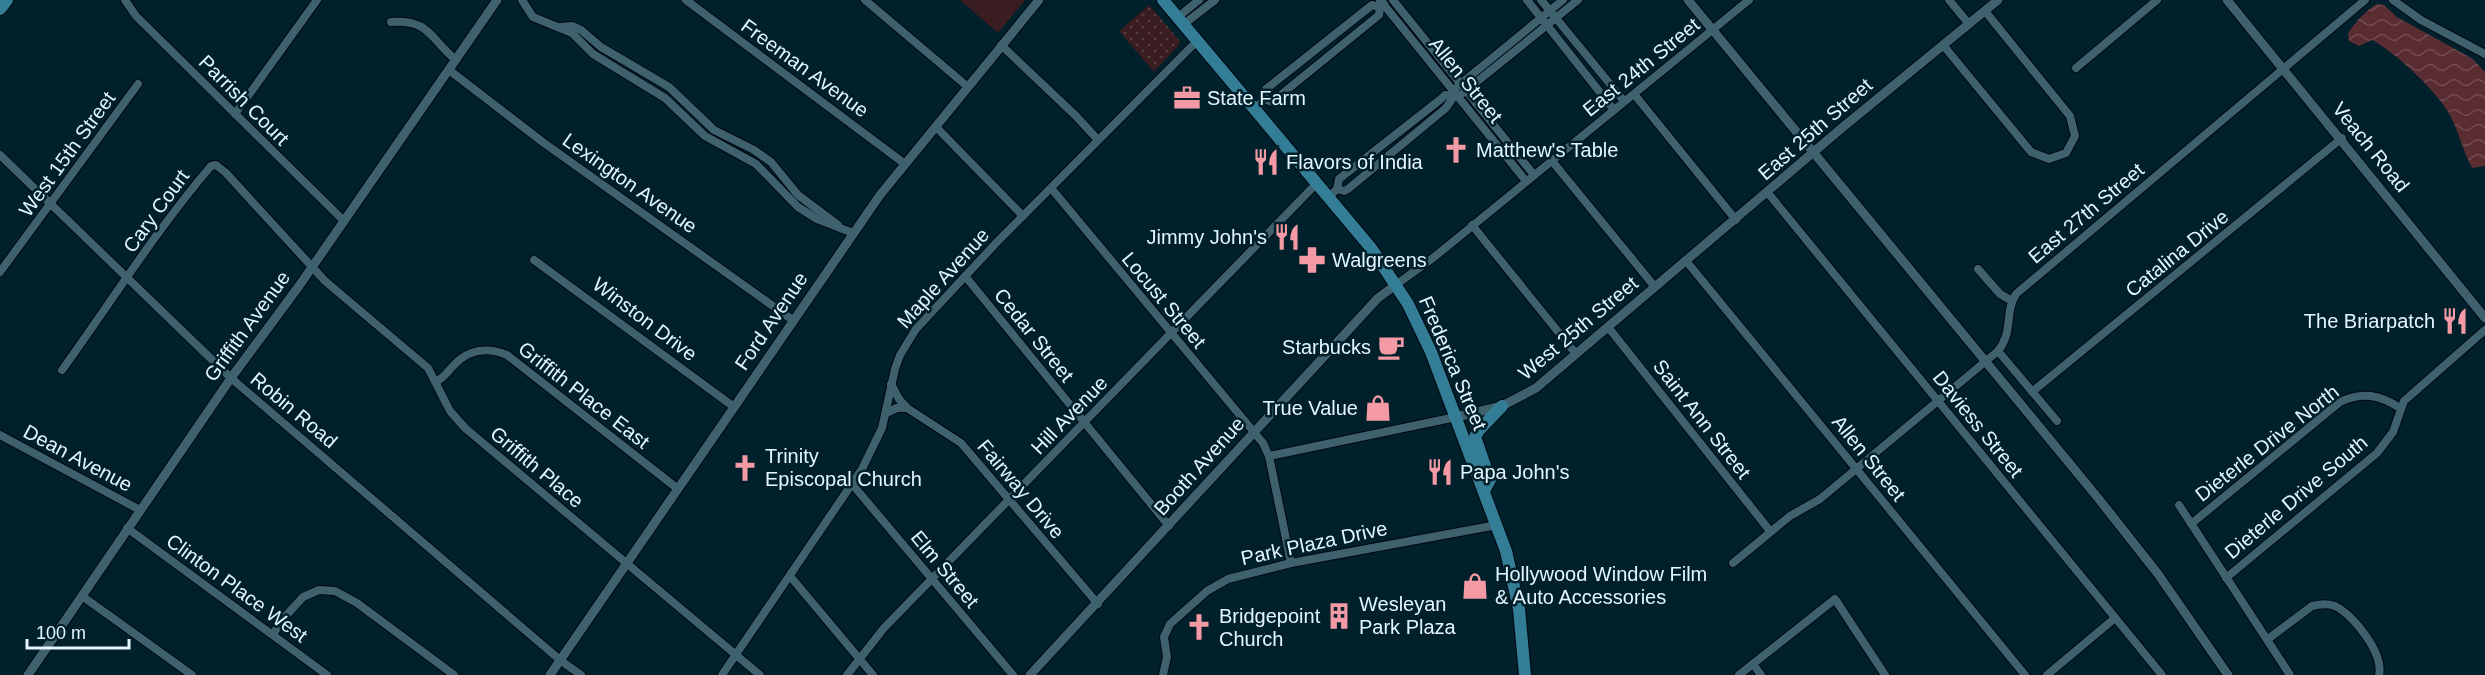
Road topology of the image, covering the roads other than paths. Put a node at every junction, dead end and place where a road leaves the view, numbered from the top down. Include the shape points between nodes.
1 (7, 0) edge
2 (125, 0) edge
3 (317, 0) edge
4 (497, 0) edge
5 (522, 0) edge
6 (686, 0) edge
7 (865, 0) edge
8 (1039, 0) edge
9 (1163, 0) edge
10 (1199, 0) edge
11 (1215, 0) edge
12 (1394, 0) edge
13 (1527, 0) edge
14 (1541, 0) edge
15 (1563, 0) edge
16 (1578, 0) edge
17 (1688, 0) edge
18 (1749, 0) edge
19 (1949, 0) edge
20 (1998, 0) edge
21 (2157, 0) edge
22 (2227, 0) edge
23 (2365, 0) edge
24 (2393, 0) edge
25 (1382, 3) edge
26 (0, 9) edge
27 (1550, 10) junction
28 (1985, 11) junction
29 (1541, 17) junction
30 (1556, 18) junction
31 (1181, 21) junction
32 (391, 22) dead end
33 (1969, 24) junction
34 (1547, 25) junction
35 (561, 27) junction
36 (1712, 30) junction
37 (1198, 40) junction
38 (1001, 45) junction
39 (1943, 45) junction
40 (2485, 54) edge
41 (456, 60) junction
42 (2076, 68) dead end
43 (449, 70) junction
44 (2285, 70) junction
45 (138, 84) dead end
46 (968, 87) junction
47 (1458, 92) junction
48 (1634, 94) junction
49 (1624, 101) junction
50 (1260, 103) junction
51 (1614, 110) junction
52 (235, 114) junction
53 (936, 127) junction
54 (2342, 138) junction
55 (1098, 140) junction
56 (1813, 153) junction
57 (0, 155) edge
58 (1552, 160) junction
59 (905, 164) junction
60 (1534, 175) junction
61 (1526, 181) junction
62 (1318, 182) junction
63 (1051, 188) junction
64 (1334, 192) junction
65 (1768, 192) junction
66 (51, 204) junction
67 (1023, 216) junction
68 (343, 220) junction
69 (1737, 220) junction
70 (1472, 225) junction
71 (840, 227) junction
72 (853, 233) junction
73 (534, 260) dead end
74 (1688, 262) junction
75 (312, 266) junction
76 (1978, 269) dead end
77 (0, 272) edge
78 (965, 276) junction
79 (128, 278) junction
80 (1397, 284) junction
81 (1655, 287) junction
82 (2012, 301) junction
83 (2483, 312) edge
84 (794, 321) junction
85 (1608, 327) junction
86 (2485, 330) edge
87 (1171, 334) junction
88 (1998, 351) junction
89 (1576, 354) junction
90 (1986, 362) junction
91 (62, 370) dead end
92 (231, 378) junction
93 (436, 381) junction
94 (891, 384) junction
95 (2032, 392) junction
96 (1938, 401) junction
97 (734, 406) junction
98 (1502, 406) junction
99 (907, 408) junction
100 (2400, 408) junction
101 (886, 413) junction
102 (1456, 417) junction
103 (2057, 421) dead end
104 (1084, 423) junction
105 (1253, 433) junction
106 (0, 435) edge
107 (1269, 456) junction
108 (1857, 469) junction
109 (852, 484) junction
110 (678, 489) junction
111 (1484, 491) junction
112 (1009, 501) junction
113 (2179, 505) dead end
114 (140, 510) junction
115 (2191, 524) junction
116 (1497, 525) junction
117 (1168, 526) junction
118 (127, 528) junction
119 (1770, 531) junction
120 (1291, 563) junction
121 (1733, 563) dead end
122 (626, 564) junction
123 (790, 576) junction
124 (2226, 578) junction
125 (932, 579) junction
126 (82, 596) junction
127 (1098, 604) junction
128 (2115, 618) junction
129 (273, 634) junction
130 (2268, 639) junction
131 (735, 654) junction
132 (859, 658) junction
133 (560, 660) junction
134 (1753, 664) junction
135 (28, 675) edge
136 (192, 675) edge
137 (327, 675) edge
138 (454, 675) edge
139 (550, 675) edge
140 (581, 675) edge
141 (722, 675) edge
142 (760, 675) edge
143 (848, 675) edge
144 (873, 675) edge
145 (1013, 675) edge
146 (1030, 675) edge
147 (1163, 675) edge
148 (1525, 675) edge
149 (1739, 675) edge
150 (1761, 675) edge
151 (1885, 675) edge
152 (2025, 675) edge
153 (2047, 675) edge
154 (2162, 675) edge
155 (2228, 675) edge
156 (2290, 675) edge
157 (2379, 675) edge

1 - 26 main road
2 - 52 street, Parrish Court via 135,16
3 - 52 street
4 - 41 street, Griffith Avenue
5 - 35 street via 533,17
6 - 59 street, Freeman Avenue
7 - 46 street
8 - 38 street, Ford Avenue
9 - 31 main road, Frederica Street
10 - 31 street
11 - 31 street
12 - 25 street
12 - 47 street, Allen Street
13 - 29 street
14 - 27 street
15 - 27 street
16 - 30 street
17 - 36 street
18 - 36 street, East 24th Street
19 - 33 street
20 - 28 street, East 25th Street
21 - 42 street
22 - 44 street, Veach Road
23 - 44 street, East 27th Street
24 - 40 street via 2421,20
25 - 47 street, Allen Street
25 - 50 street via 1372,5 1266,89
25 - 50 street via 1379,15 1272,102
27 - 29 street
27 - 30 street
28 - 33 street, East 25th Street
28 - 39 street via 2070,116 2075,136 2066,153 2049,159 2031,152
29 - 34 street
29 - 47 street
30 - 34 street
30 - 49 street
31 - 37 main road, Frederica Street
32 - 41 street via 420,25
33 - 39 street, East 25th Street
34 - 47 street
34 - 51 street
35 - 71 street via 593,54 665,98 705,136 756,164 798,207
35 - 71 street via 581,30 601,47 669,87 714,130 771,162 798,195
36 - 48 street, East 24th Street
36 - 56 street
37 - 50 main road, Frederica Street
37 - 55 street, Maple Avenue
38 - 46 street, Ford Avenue
38 - 55 street
39 - 56 street, East 25th Street
41 - 43 street, Griffith Avenue
43 - 68 street, Griffith Avenue
43 - 84 street, Lexington Avenue via 544,143
44 - 54 street, Veach Road
44 - 82 street, East 27th Street via 2031,280
45 - 66 street, West 15th Street
46 - 53 street, Ford Avenue
47 - 60 street, Allen Street
47 - 61 street, Allen Street
47 - 64 street via 1446,108 1348,189
47 - 64 street via 1445,95 1339,179
48 - 49 street, East 24th Street
48 - 69 street
49 - 51 street, East 24th Street
50 - 62 main road, Frederica Street
51 - 58 street, East 24th Street
52 - 68 street, Parrish Court
53 - 59 street, Ford Avenue
53 - 67 street
54 - 83 street, Veach Road
54 - 95 street, Catalina Drive
55 - 63 street, Maple Avenue
56 - 65 street, East 25th Street
56 - 90 street
57 - 66 street, Robin Road
58 - 60 street, East 24th Street
58 - 81 street
59 - 72 street, Ford Avenue
60 - 61 street, East 24th Street
61 - 70 street, East 24th Street
62 - 64 main road, Frederica Street
62 - 87 street, Hill Avenue
63 - 67 street, Maple Avenue
63 - 87 street, Locust Street
64 - 80 main road, Frederica Street
65 - 69 street, East 25th Street
65 - 96 street, Daviess Street
66 - 77 street, West 15th Street
66 - 79 street, Robin Road
67 - 78 street, Maple Avenue
68 - 75 street, Griffith Avenue
69 - 74 street, East 25th Street
70 - 80 street, East 24th Street
70 - 89 street
71 - 72 street
72 - 84 street, Ford Avenue
73 - 97 street, Winston Drive
74 - 81 street, East 25th Street
74 - 108 street, Allen Street
75 - 79 street, Cary Court via 226,173 214,165
75 - 92 street, Griffith Avenue
75 - 93 street, Griffith Place via 428,368
76 - 82 street via 2000,294
78 - 94 street, Maple Avenue via 907,342
78 - 104 street, Cedar Street
79 - 91 street
79 - 92 street, Robin Road
80 - 102 main road, Frederica Street via 1420,326
80 - 105 street, Booth Avenue via 1378,298
81 - 85 street, West 25th Street
82 - 88 street via 2008,335
84 - 97 street, Ford Avenue
85 - 89 street, West 25th Street
85 - 119 street, Saint Ann Street
86 - 100 street
87 - 104 street, Hill Avenue
87 - 105 street, Locust Street
88 - 90 street
88 - 95 street
89 - 98 street, West 25th Street via 1536,388
90 - 96 street
90 - 155 street via 2158,574
92 - 114 street, Griffith Avenue
92 - 133 street, Robin Road
93 - 110 street, Griffith Place East via 473,352 489,350 507,356
93 - 122 street, Griffith Place via 450,411 465,428
94 - 99 street, Fairway Drive
94 - 101 street, Maple Avenue
95 - 103 street
96 - 108 street
96 - 128 street, Daviess Street
97 - 110 street, Ford Avenue
98 - 102 street, West 25th Street
98 - 111 main road via 1475,437 1490,480
99 - 101 street
99 - 112 street, Fairway Drive via 961,443
100 - 115 street, Dieterle Drive North via 2372,396 2340,402
100 - 124 street, Dieterle Drive South via 2393,432 2377,453
101 - 109 street, Maple Avenue via 877,442
102 - 107 street
102 - 111 main road, Frederica Street
104 - 112 street, Hill Avenue
104 - 117 street, Cedar Street
105 - 107 street, Locust Street
105 - 117 street, Booth Avenue
106 - 114 street, Dean Avenue
107 - 120 street
108 - 119 street
108 - 152 street, Allen Street
109 - 123 street, Maple Avenue
109 - 125 street, Elm Street
110 - 122 street, Ford Avenue
111 - 116 main road, Frederica Street
112 - 125 street, Hill Avenue
112 - 127 street, Fairway Drive
113 - 115 street
114 - 118 street, Griffith Avenue
115 - 124 street
116 - 120 street, Park Plaza Drive
116 - 148 main road, Frederica Street via 1514,585
117 - 127 street, Booth Avenue
118 - 126 street, Griffith Avenue
118 - 129 street, Clinton Place West
119 - 121 street
120 - 147 street, Park Plaza Drive via 1228,579 1183,611 1165,630
122 - 131 street, Griffith Place
122 - 133 street, Ford Avenue
123 - 131 street, Maple Avenue
123 - 132 street
124 - 130 street
125 - 132 street, Hill Avenue
125 - 145 street, Elm Street
126 - 135 street, Griffith Avenue
126 - 136 street
127 - 146 street, Booth Avenue
128 - 153 street
128 - 154 street, Daviess Street
129 - 137 street, Clinton Place West
129 - 138 street via 303,597 319,590 335,591
130 - 156 street
130 - 157 street via 2312,606 2334,606 2349,616 2373,646 2380,662
131 - 141 street, Maple Avenue
131 - 142 street, Griffith Place
132 - 143 street, Hill Avenue
132 - 144 street
133 - 139 street, Ford Avenue
133 - 140 street, Robin Road
134 - 149 street
134 - 150 street
134 - 151 street via 1835,599

